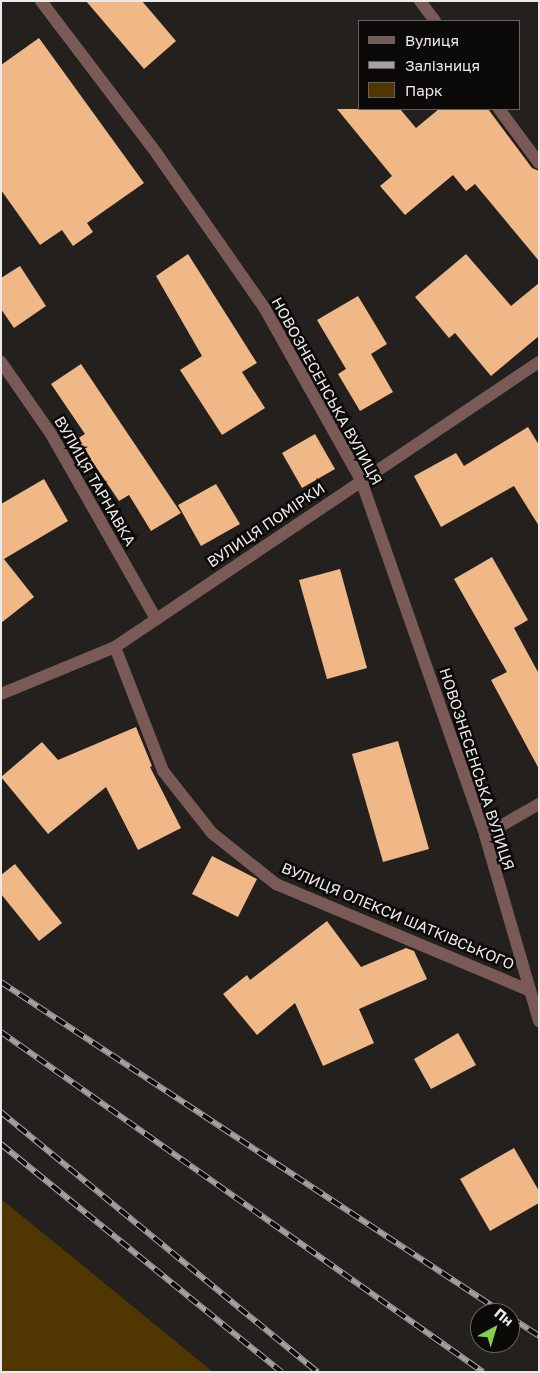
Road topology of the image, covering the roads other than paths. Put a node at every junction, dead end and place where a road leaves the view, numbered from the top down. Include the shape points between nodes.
1 (41, 1) edge
2 (420, 1) edge
3 (433, 20) edge
4 (500, 110) edge
5 (539, 164) edge
6 (1, 362) edge
7 (539, 362) edge
8 (361, 480) junction
9 (156, 619) junction
10 (115, 647) junction
11 (1, 694) edge
12 (539, 804) edge
13 (485, 835) junction
14 (528, 990) junction
15 (539, 1021) edge

1 - 8 street, НОВОЗНЕСЕНСЬКА ВУЛИЦЯ via 156,154 265,309
2 - 3 street
4 - 5 street
6 - 9 street, ВУЛИЦЯ ТАРНАВКА via 51,434
7 - 8 street, ВУЛИЦЯ ПОМІРКИ
8 - 9 street, ВУЛИЦЯ ПОМІРКИ
8 - 13 street, НОВОЗНЕСЕНСЬКА ВУЛИЦЯ
9 - 10 street, ВУЛИЦЯ ПОМІРКИ
10 - 11 street, ВУЛИЦЯ ПОМІРКИ
10 - 14 street, ВУЛИЦЯ ОЛЕКСИ ШАТКІВСЬКОГО via 163,771 212,833 276,884
12 - 13 street
13 - 14 street, НОВОЗНЕСЕНСЬКА ВУЛИЦЯ
14 - 15 street, НОВОЗНЕСЕНСЬКА ВУЛИЦЯ

